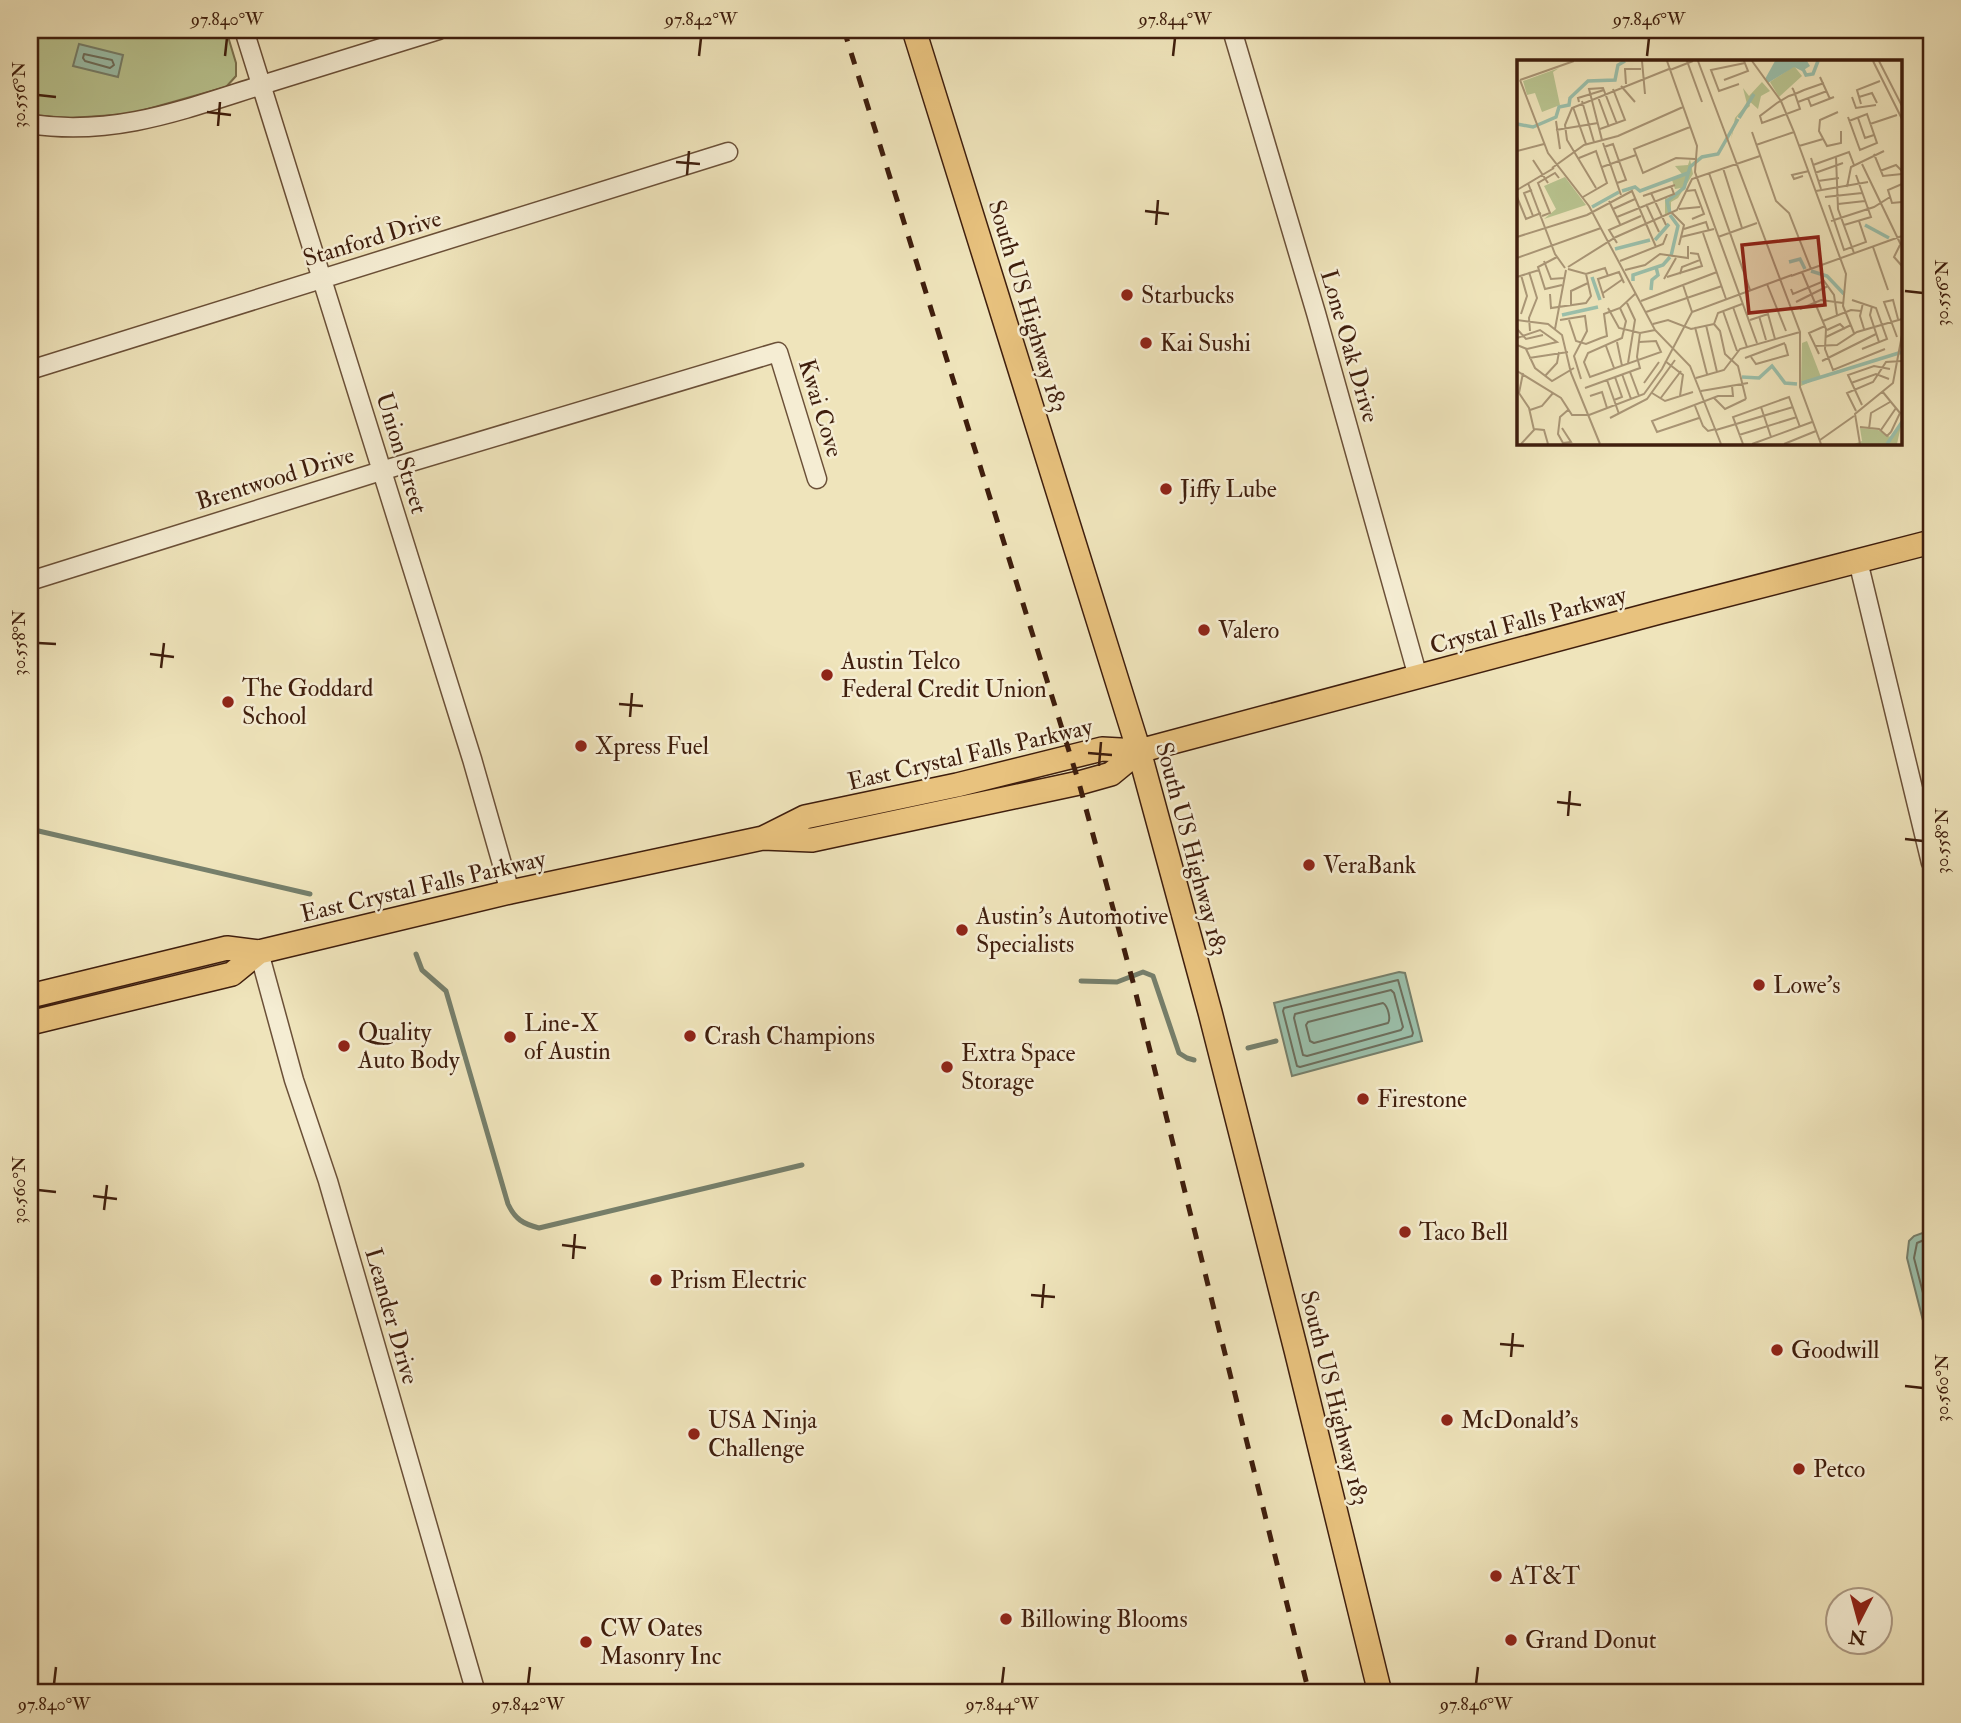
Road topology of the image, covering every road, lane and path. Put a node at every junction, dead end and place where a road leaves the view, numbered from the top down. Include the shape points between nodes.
1 (244, 30) edge
2 (439, 30) edge
3 (914, 30) edge
4 (1233, 30) edge
5 (261, 85) junction
6 (30, 124) edge
7 (728, 152) dead end
8 (322, 280) junction
9 (778, 352) joint
10 (30, 370) edge
11 (381, 471) junction
12 (817, 479) dead end
13 (1931, 542) edge
14 (1858, 561) junction
15 (30, 581) edge
16 (1418, 677) junction
17 (1139, 751) junction
18 (1931, 863) edge
19 (510, 892) junction
20 (259, 952) junction
21 (30, 996) edge
22 (30, 1023) edge
23 (476, 1693) edge
24 (1380, 1693) edge

1 - 5 street, Union Street
2 - 5 street
3 - 17 main road, South US Highway 183
4 - 16 street, Lone Oak Drive
5 - 6 street via 124,125
5 - 8 street, Union Street
7 - 8 street, Stanford Drive
8 - 10 street, Stanford Drive
8 - 11 street, Union Street
9 - 11 street, Brentwood Drive
9 - 12 street, Kwai Cove
11 - 15 street, Brentwood Drive
11 - 19 street, Union Street
13 - 14 main road, Crystal Falls Parkway
14 - 16 main road, Crystal Falls Parkway
14 - 18 street
16 - 17 main road, Crystal Falls Parkway
17 - 19 main road, East Crystal Falls Parkway via 1102,749 805,817 763,838
17 - 24 main road, South US Highway 183 via 1210,1012
19 - 20 main road, East Crystal Falls Parkway
20 - 21 main road, East Crystal Falls Parkway via 227,948
20 - 22 main road, East Crystal Falls Parkway via 232,974
20 - 23 street, Leander Drive

